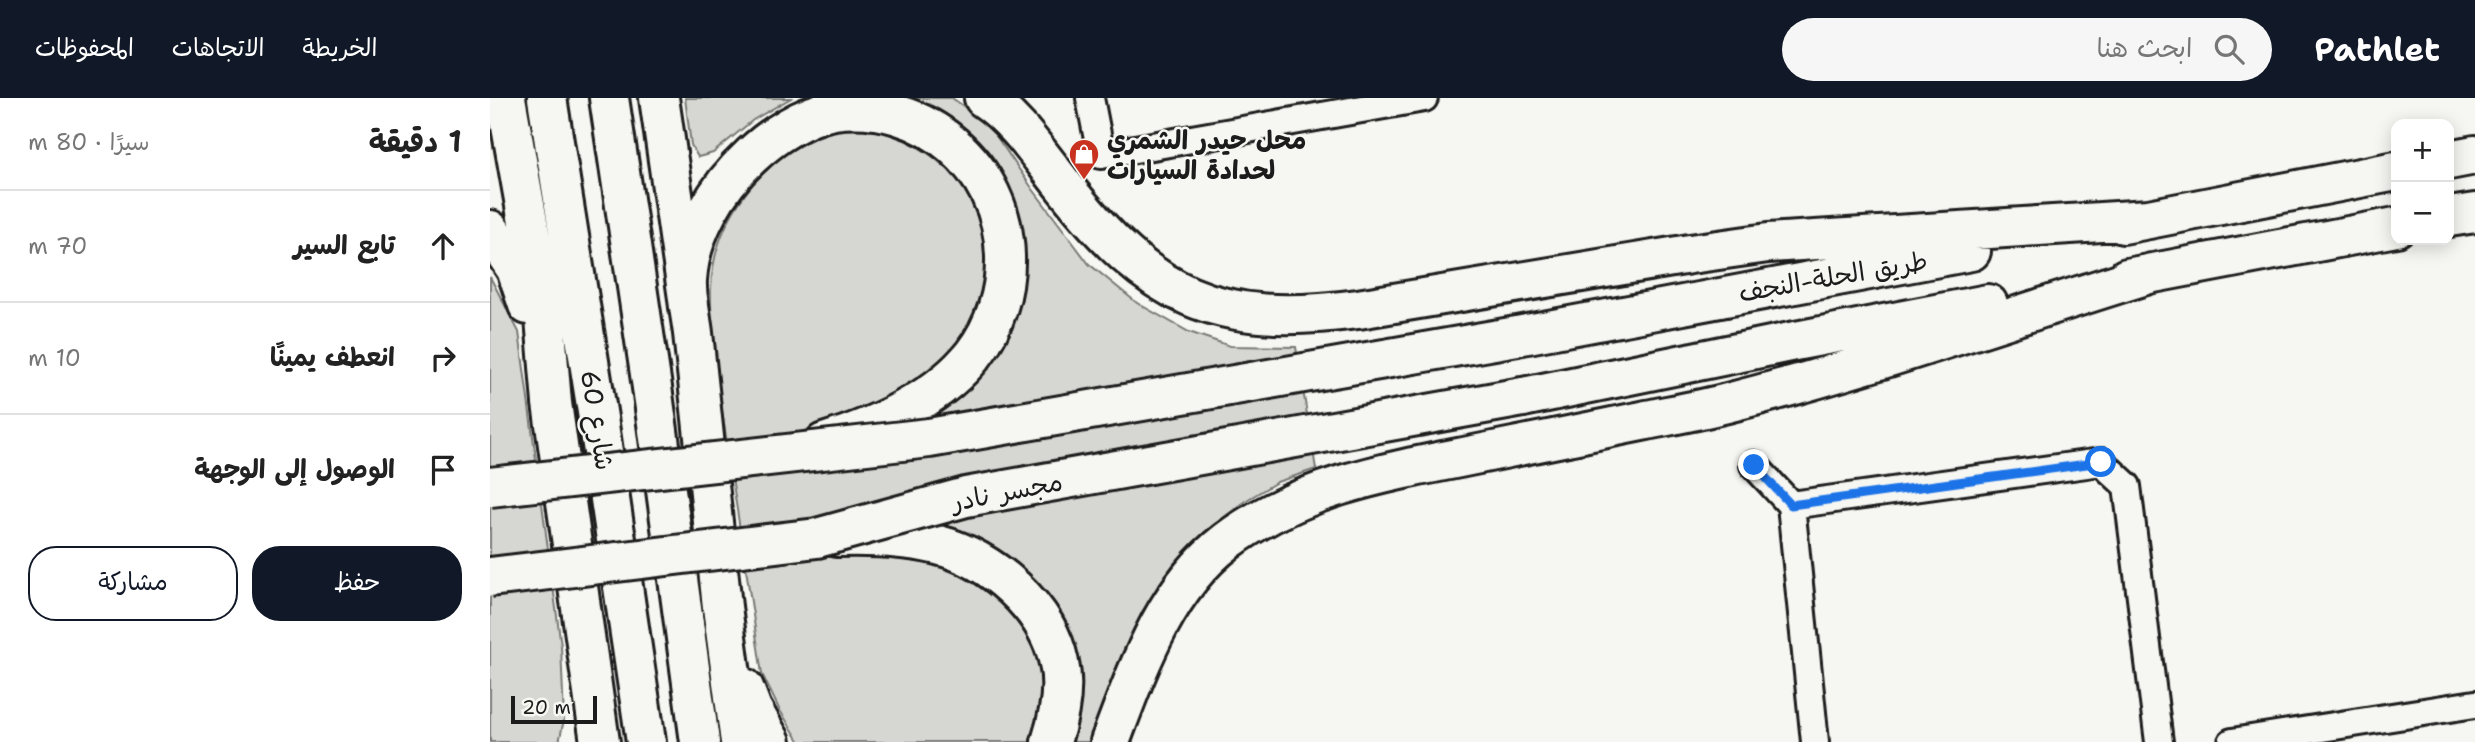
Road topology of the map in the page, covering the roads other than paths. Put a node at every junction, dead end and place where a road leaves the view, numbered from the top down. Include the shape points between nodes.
1 (506, 98) edge
2 (547, 98) edge
3 (610, 98) edge
4 (659, 98) edge
5 (984, 98) edge
6 (1090, 98) edge
7 (1424, 98) edge
8 (1329, 107) edge
9 (2475, 155) edge
10 (2454, 159) edge
11 (2391, 171) edge
12 (2475, 212) edge
13 (2454, 216) edge
14 (2148, 219) junction
15 (2391, 228) edge
16 (490, 230) edge
17 (2152, 273) junction
18 (693, 333) junction
19 (552, 403) junction
20 (802, 450) junction
21 (1754, 465) dead end
22 (490, 487) edge
23 (1791, 505) junction
24 (817, 538) junction
25 (491, 577) edge
26 (722, 607) junction
27 (590, 669) junction
28 (2475, 704) edge
29 (581, 742) edge
30 (600, 742) edge
31 (646, 742) edge
32 (700, 742) edge
33 (740, 742) edge
34 (771, 742) edge
35 (1051, 742) edge
36 (1110, 742) edge
37 (1815, 742) edge
38 (2160, 742) edge
39 (2232, 742) edge

1 - 19 highway via 543,305
2 - 31 highway, شارع 60
3 - 32 highway
4 - 18 highway
5 - 14 highway via 1017,127 1087,216 1134,263 1155,279 1208,303 1267,315 1358,309 1768,243
6 - 8 street via 1101,155
7 - 8 street
9 - 10 highway
11 - 14 highway
12 - 13 highway
14 - 20 highway, طريق الحلة-النجف, bridge via 1517,336 929,438
15 - 17 highway
16 - 19 highway via 516,269 540,337
17 - 24 highway, مجسر نادر, bridge via 1523,397 965,497
17 - 36 highway via 1829,377 1727,404 1379,474 1316,493 1272,513 1228,541 1185,584 1142,660
18 - 20 highway via 687,283 705,218 737,169 780,132 832,110 866,108 898,114 944,138 979,173 997,209 1006,269 992,324 974,354 938,389 903,410
18 - 26 highway
19 - 27 highway
20 - 22 highway, bridge
21 - 23 street
23 - 37 street
23 - 38 street via 2101,462 2127,486
24 - 25 highway, مجسر نادر, bridge
24 - 35 highway, bridge via 869,536 940,545 997,573 1016,588 1045,626 1060,665 1060,706
26 - 33 highway
26 - 34 highway via 743,685
27 - 29 highway
27 - 30 highway
28 - 39 street

